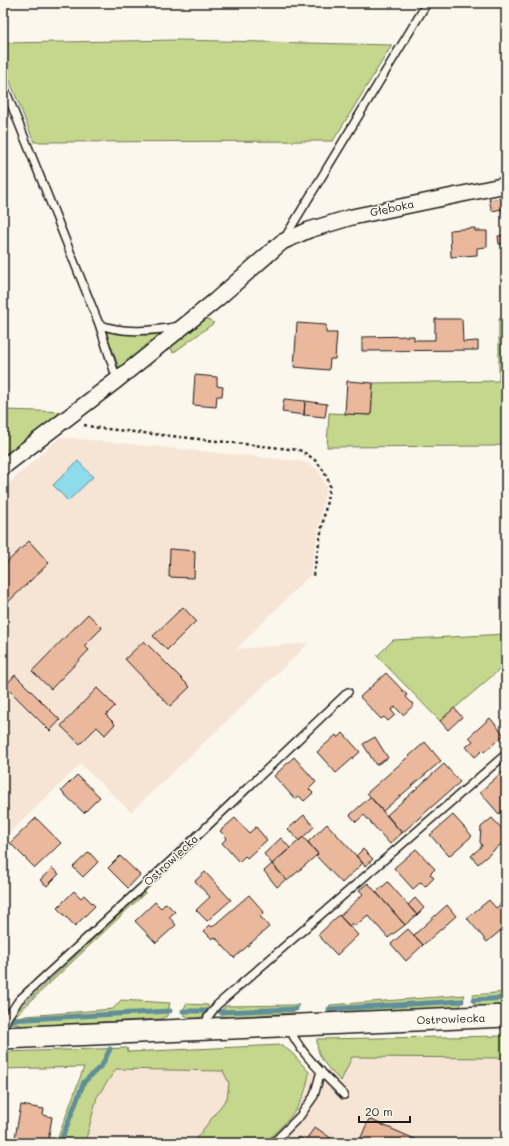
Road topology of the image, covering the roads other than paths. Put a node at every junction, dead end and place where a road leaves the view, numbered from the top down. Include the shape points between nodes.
1 (427, 3) edge
2 (3, 84) edge
3 (506, 185) edge
4 (282, 242) junction
5 (99, 324) junction
6 (187, 324) junction
7 (117, 380) junction
8 (4, 465) edge
9 (348, 692) dead end
10 (506, 754) edge
11 (506, 1016) edge
12 (288, 1025) junction
13 (203, 1029) junction
14 (3, 1033) edge
15 (3, 1038) edge
16 (321, 1071) junction
17 (344, 1095) dead end
18 (273, 1143) edge

1 - 4 lane
2 - 5 lane
3 - 4 street, Głęboka via 352,217 308,230
4 - 6 street, Głęboka
5 - 6 lane via 113,330 129,330
5 - 7 lane
6 - 7 street, Głęboka
7 - 8 street, Głęboka via 66,421
9 - 14 lane, Ostrowiecka via 19,1000 7,1018
10 - 13 lane via 217,1005
11 - 12 street, Ostrowiecka
12 - 13 street, Ostrowiecka
12 - 16 lane via 292,1036
13 - 15 street, Ostrowiecka
16 - 17 lane
16 - 18 lane via 314,1096 300,1116

